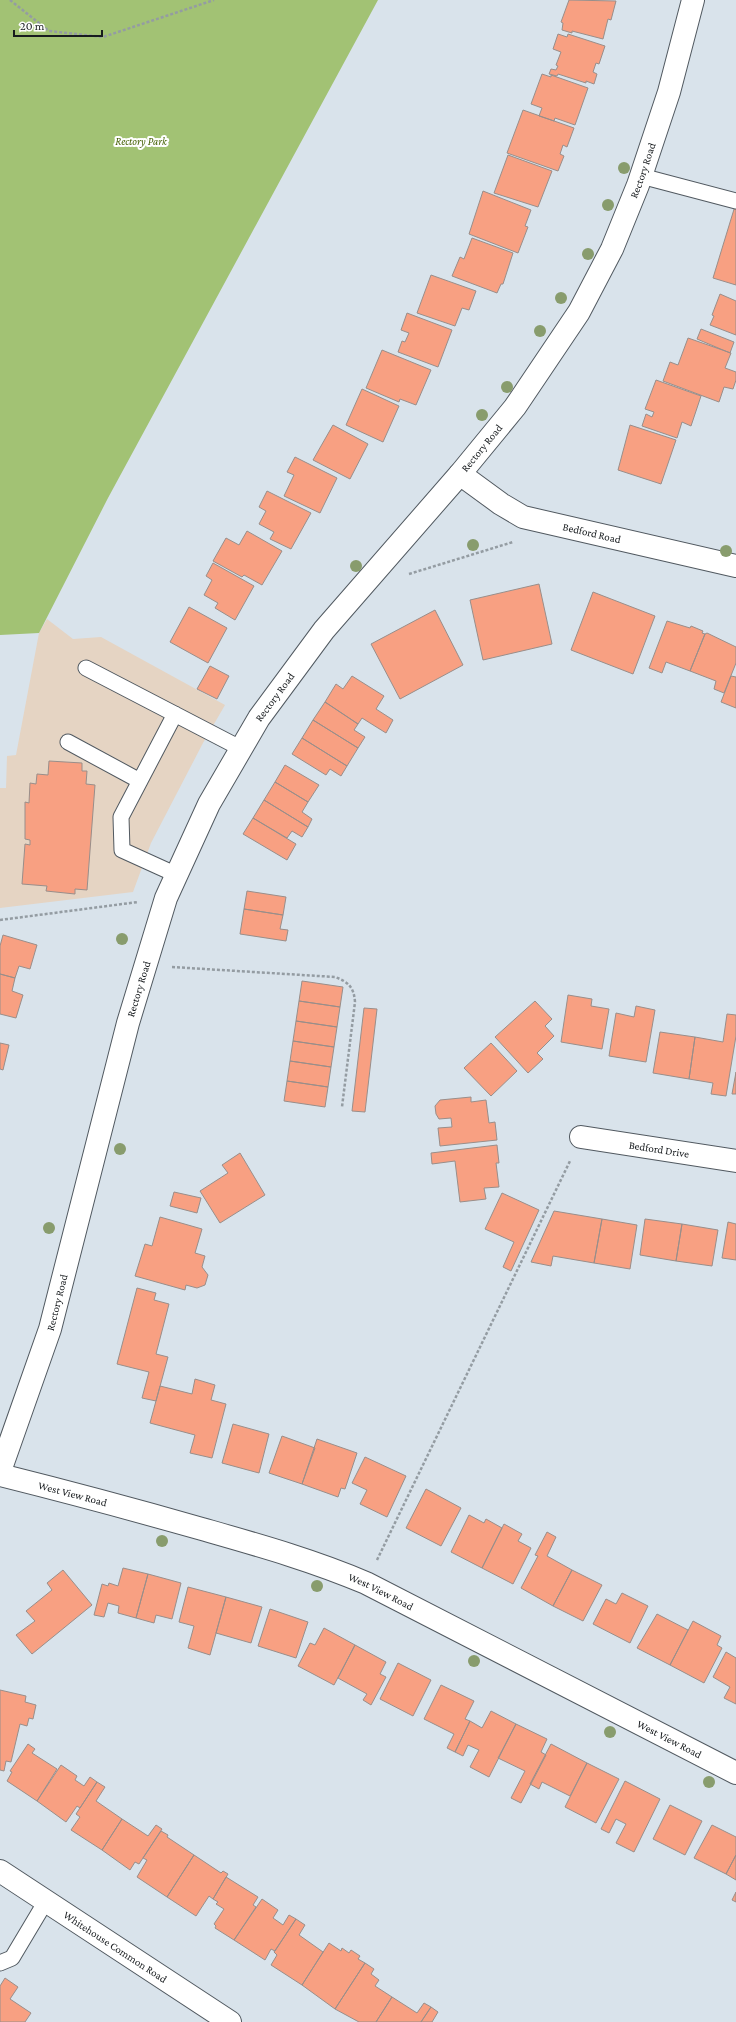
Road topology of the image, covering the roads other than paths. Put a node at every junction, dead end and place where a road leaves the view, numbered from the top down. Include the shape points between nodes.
1 (693, 0) edge
2 (641, 176) junction
3 (736, 201) edge
4 (460, 474) junction
5 (736, 566) edge
6 (86, 668) dead end
7 (175, 714) junction
8 (68, 742) dead end
9 (242, 749) junction
10 (140, 781) junction
11 (177, 875) junction
12 (581, 1137) road end
13 (736, 1161) edge
14 (0, 1471) edge
15 (0, 1475) edge
16 (736, 1773) edge
17 (0, 1871) edge
18 (46, 1901) junction
19 (0, 1963) edge
20 (230, 2022) edge

1 - 2 street, Rectory Road via 669,92
2 - 3 lane
2 - 4 street, Rectory Road via 612,249 579,312 515,407
4 - 5 street, Bedford Road via 523,517
4 - 9 street, Rectory Road via 324,630 259,718
6 - 7 lane
7 - 9 lane
7 - 10 lane
8 - 10 lane
9 - 11 street, Rectory Road via 209,804
10 - 11 lane via 121,817 122,850
11 - 14 street, Rectory Road via 166,898 128,1023 50,1329
12 - 13 street, Bedford Drive
15 - 16 street, West View Road via 280,1551 366,1583
17 - 18 street, Whitehouse Common Road
18 - 19 lane via 12,1958
18 - 20 street, Whitehouse Common Road

